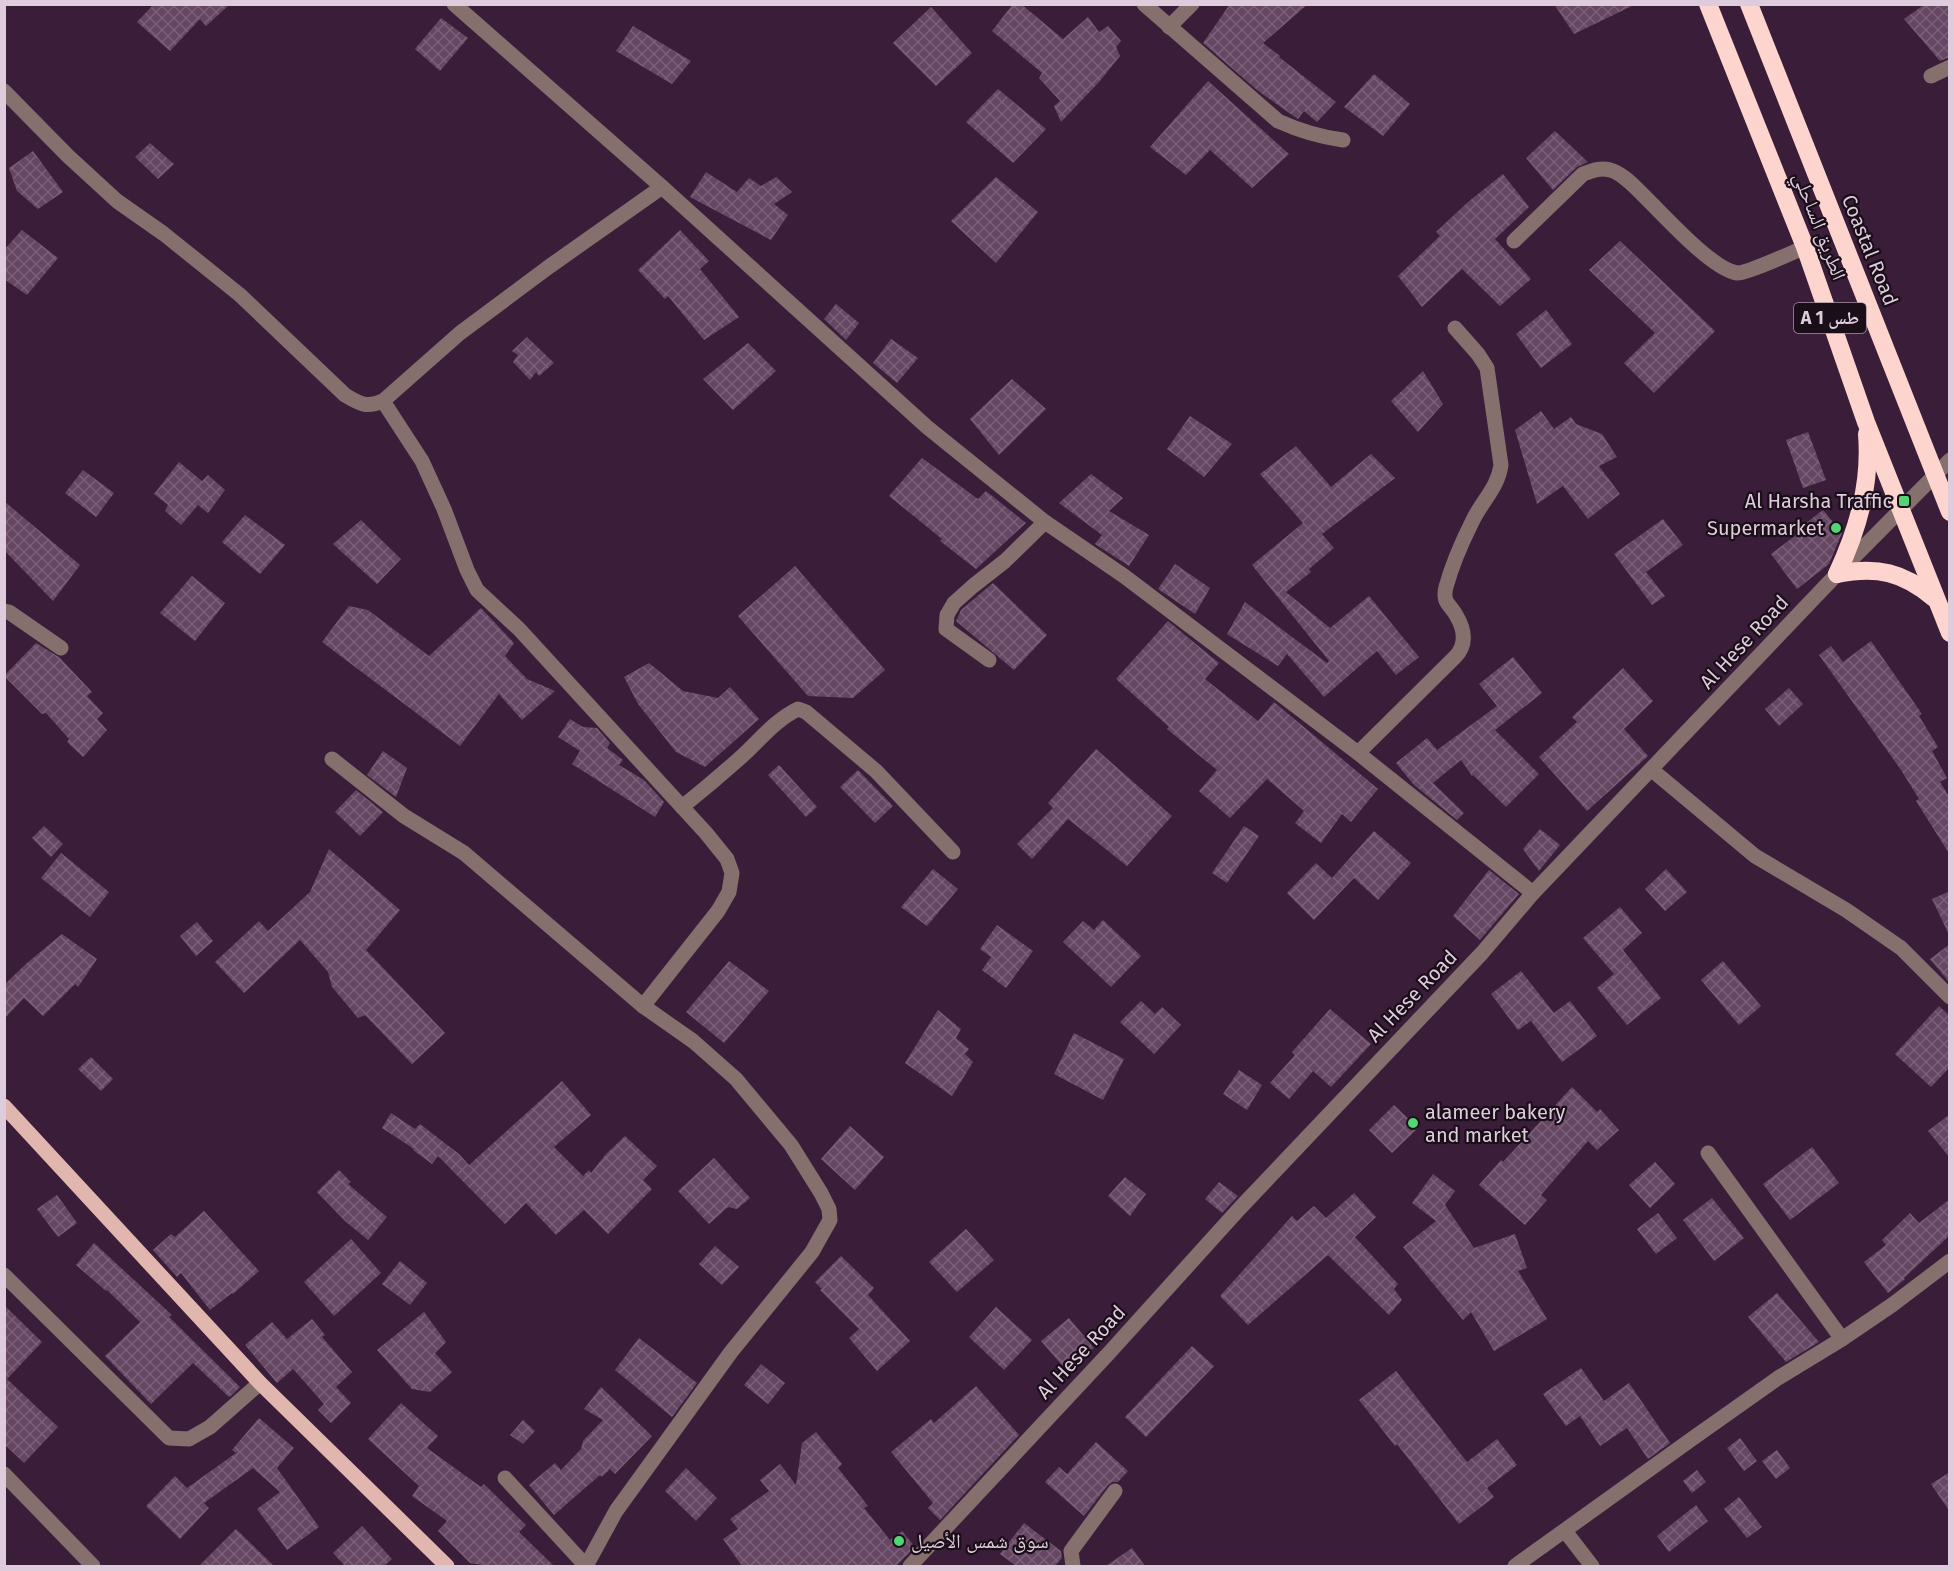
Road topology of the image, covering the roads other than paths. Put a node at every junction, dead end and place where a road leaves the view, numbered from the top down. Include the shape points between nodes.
1 (454, 4) edge
2 (1144, 4) edge
3 (1192, 4) edge
4 (1708, 4) edge
5 (1749, 4) edge
6 (1169, 27) junction
7 (1950, 67) edge
8 (1931, 76) dead end
9 (4, 91) edge
10 (1343, 140) dead end
11 (662, 187) junction
12 (1514, 241) dead end
13 (1805, 247) junction
14 (1455, 328) dead end
15 (383, 401) junction
16 (1866, 422) junction
17 (1950, 460) edge
18 (1935, 475) junction
19 (1902, 510) junction
20 (1950, 512) edge
21 (1045, 522) junction
22 (1837, 574) junction
23 (1934, 598) junction
24 (4, 611) edge
25 (1950, 633) edge
26 (61, 648) dead end
27 (989, 660) dead end
28 (1358, 753) junction
29 (332, 759) dead end
30 (1652, 770) junction
31 (682, 807) junction
32 (953, 852) dead end
33 (1533, 893) junction
34 (1950, 997) edge
35 (643, 1006) junction
36 (4, 1106) edge
37 (1708, 1153) dead end
38 (1950, 1261) edge
39 (4, 1275) edge
40 (1842, 1339) junction
41 (260, 1383) junction
42 (4, 1474) edge
43 (506, 1478) dead end
44 (1115, 1491) dead end
45 (1565, 1531) junction
46 (93, 1566) edge
47 (447, 1566) edge
48 (586, 1566) edge
49 (913, 1566) edge
50 (1073, 1566) edge
51 (1515, 1566) edge
52 (1593, 1566) edge

1 - 11 street
2 - 6 street
3 - 6 street
4 - 13 highway, الطريق الساحلي / A 1 طس
5 - 18 highway, Coastal Road / A 1 طس
6 - 10 street via 1278,121 1298,130
7 - 8 street
9 - 15 street via 117,201 240,295 345,395 361,405
11 - 15 street via 460,333
11 - 21 street via 927,427
12 - 13 street via 1583,174 1602,169 1634,186 1705,255 1736,273
13 - 16 highway, الطريق الساحلي / A 1 طس
14 - 28 street via 1487,368 1501,465 1493,489 1472,521 1445,591 1464,640 1462,650
15 - 31 street via 422,461 477,590 519,629
16 - 19 highway, الطريق الساحلي / A 1 طس
16 - 22 highway via 1864,500
17 - 18 street, Al Hese Road
18 - 19 street, Al Hese Road
18 - 20 highway, Coastal Road / A 1 طس
19 - 22 street, Al Hese Road
19 - 23 highway, الطريق الساحلي / A 1 طس
21 - 27 street via 954,603 947,615 946,629
21 - 28 street via 1124,576
22 - 23 highway via 1858,570 1889,573 1918,585
22 - 30 street, Al Hese Road
23 - 25 highway, الطريق الساحلي / A 1 طس
24 - 26 street
28 - 33 street
29 - 35 street via 404,816 464,853
30 - 33 street, Al Hese Road
30 - 34 street via 1755,856 1901,948
31 - 32 street via 798,709 876,771
31 - 35 street via 727,859 732,873 729,892
33 - 49 street, Al Hese Road via 1482,953 1240,1208
35 - 48 street via 693,1041 736,1079 791,1144 821,1192 830,1220 812,1252 731,1352 615,1511
36 - 41 main road
37 - 40 street
38 - 40 street
39 - 41 street via 170,1438 189,1439
40 - 45 street via 1778,1378
41 - 47 main road
42 - 46 street
43 - 48 street
44 - 50 street via 1071,1551
45 - 51 street
45 - 52 street

